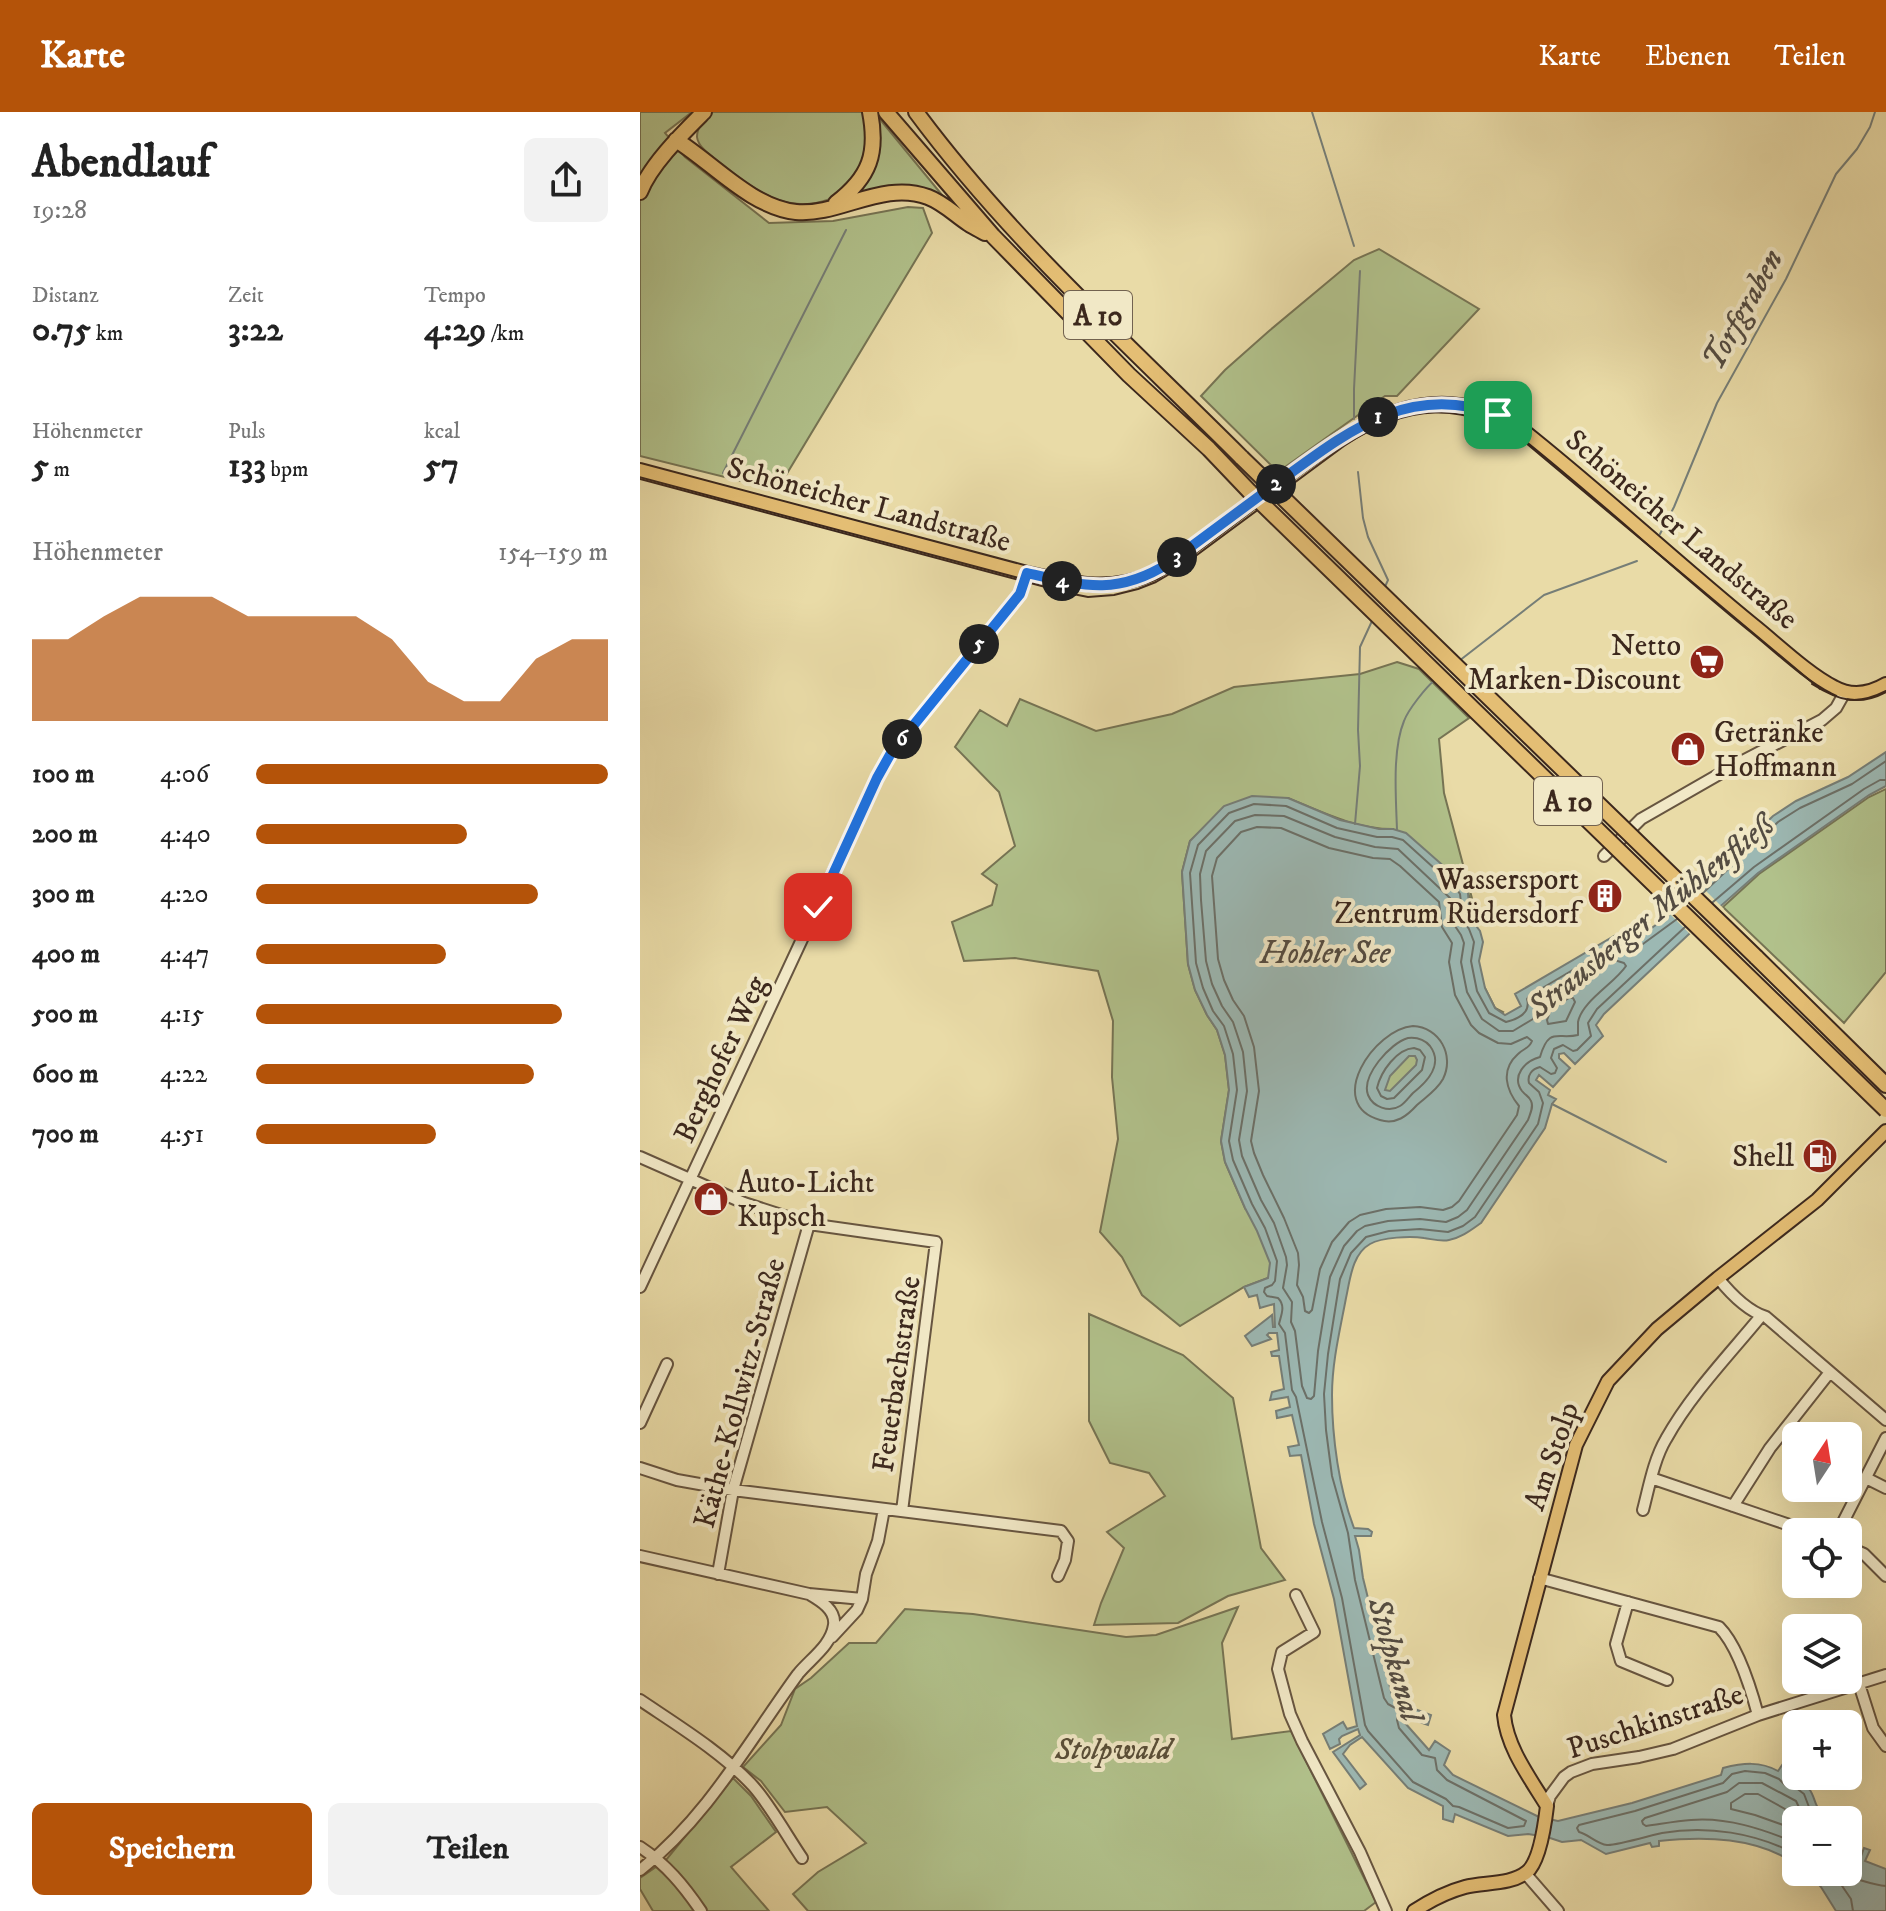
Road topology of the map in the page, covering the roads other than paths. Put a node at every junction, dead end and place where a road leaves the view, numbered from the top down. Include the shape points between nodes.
1 (704, 112) edge
2 (870, 112) edge
3 (886, 112) edge
4 (916, 112) edge
5 (676, 140) junction
6 (640, 192) edge
7 (829, 208) junction
8 (993, 236) junction
9 (640, 470) edge
10 (1027, 573) junction
11 (1886, 684) edge
12 (1845, 692) junction
13 (1604, 856) dead end
14 (1886, 1085) edge
15 (1886, 1110) edge
16 (1886, 1131) edge
17 (640, 1157) edge
18 (690, 1180) junction
19 (809, 1224) junction
20 (1718, 1278) junction
21 (640, 1287) edge
22 (1761, 1316) junction
23 (667, 1364) dead end
24 (1830, 1372) junction
25 (1886, 1420) edge
26 (640, 1423) edge
27 (1886, 1438) edge
28 (640, 1468) edge
29 (1651, 1478) junction
30 (1866, 1478) junction
31 (1886, 1488) edge
32 (733, 1490) junction
33 (1733, 1506) junction
34 (884, 1509) junction
35 (1643, 1510) dead end
36 (902, 1511) junction
37 (1845, 1518) edge
38 (1782, 1523) edge
39 (1862, 1553) edge
40 (640, 1556) edge
41 (718, 1574) junction
42 (1058, 1576) dead end
43 (1886, 1576) edge
44 (1539, 1578) junction
45 (809, 1594) junction
46 (1296, 1595) dead end
47 (862, 1599) junction
48 (1628, 1602) junction
49 (828, 1641) junction
50 (1886, 1675) edge
51 (1667, 1680) dead end
52 (1862, 1683) edge
53 (1862, 1693) edge
54 (1826, 1694) edge
55 (640, 1700) edge
56 (1758, 1715) junction
57 (1886, 1746) edge
58 (733, 1768) junction
59 (1546, 1809) junction
60 (640, 1847) edge
61 (656, 1857) junction
62 (802, 1858) dead end
63 (640, 1870) edge
64 (1525, 1873) junction
65 (701, 1911) edge
66 (1386, 1911) edge
67 (1414, 1911) edge
68 (1558, 1911) edge

1 - 5 highway
2 - 7 highway via 874,136 865,173
3 - 8 highway, A 10
4 - 14 highway, A 10, bridge via 1046,264
5 - 6 highway
5 - 7 highway via 776,207 796,212
7 - 8 highway via 898,192 927,196
8 - 15 highway, A 10, bridge via 1129,375
9 - 10 main road, Schöneicher Landstraße
10 - 12 main road, Schöneicher Landstraße via 1091,586 1147,576 1360,427 1406,408 1460,405 1498,415 1524,431 1820,679
10 - 18 street, Berghofer Weg via 1020,594 886,761
11 - 12 main road via 1867,693
12 - 13 street via 1822,720 1641,819
16 - 20 main road, Am Stolp via 1817,1200
17 - 18 street
18 - 19 street
18 - 21 street, Berghofer Weg
19 - 32 street, Käthe-Kollwitz-Straße
19 - 36 street, Feuerbachstraße via 936,1242
20 - 22 street
20 - 44 main road, Am Stolp via 1657,1329 1608,1381 1576,1445
22 - 24 street
22 - 29 street via 1665,1440
23 - 26 street
24 - 25 street
24 - 33 street via 1770,1448
27 - 30 street
28 - 32 street
29 - 33 street
29 - 35 street
30 - 31 street
30 - 37 street
32 - 34 street
32 - 41 street, Käthe-Kollwitz-Straße
33 - 38 street
34 - 36 street
34 - 47 street
36 - 42 street via 1061,1531 1068,1541
39 - 43 street
40 - 41 street
41 - 45 street
44 - 48 street
44 - 59 main road, Am Stolp via 1504,1715 1514,1751
45 - 47 street
45 - 49 street via 832,1613 835,1623
46 - 66 street via 1314,1632 1282,1652 1278,1669 1290,1714
47 - 49 street
48 - 51 street via 1616,1644 1621,1661
48 - 56 street via 1719,1627 1749,1681
49 - 58 street via 800,1671
50 - 52 street, Puschkinstraße
53 - 57 street via 1873,1728
54 - 56 street, Puschkinstraße
55 - 58 street
56 - 59 street, Puschkinstraße via 1673,1749 1571,1772
58 - 61 street
58 - 62 street via 754,1787
59 - 64 main road via 1539,1847
60 - 61 street
61 - 63 street
61 - 65 street
64 - 67 main road via 1449,1892
64 - 68 street

